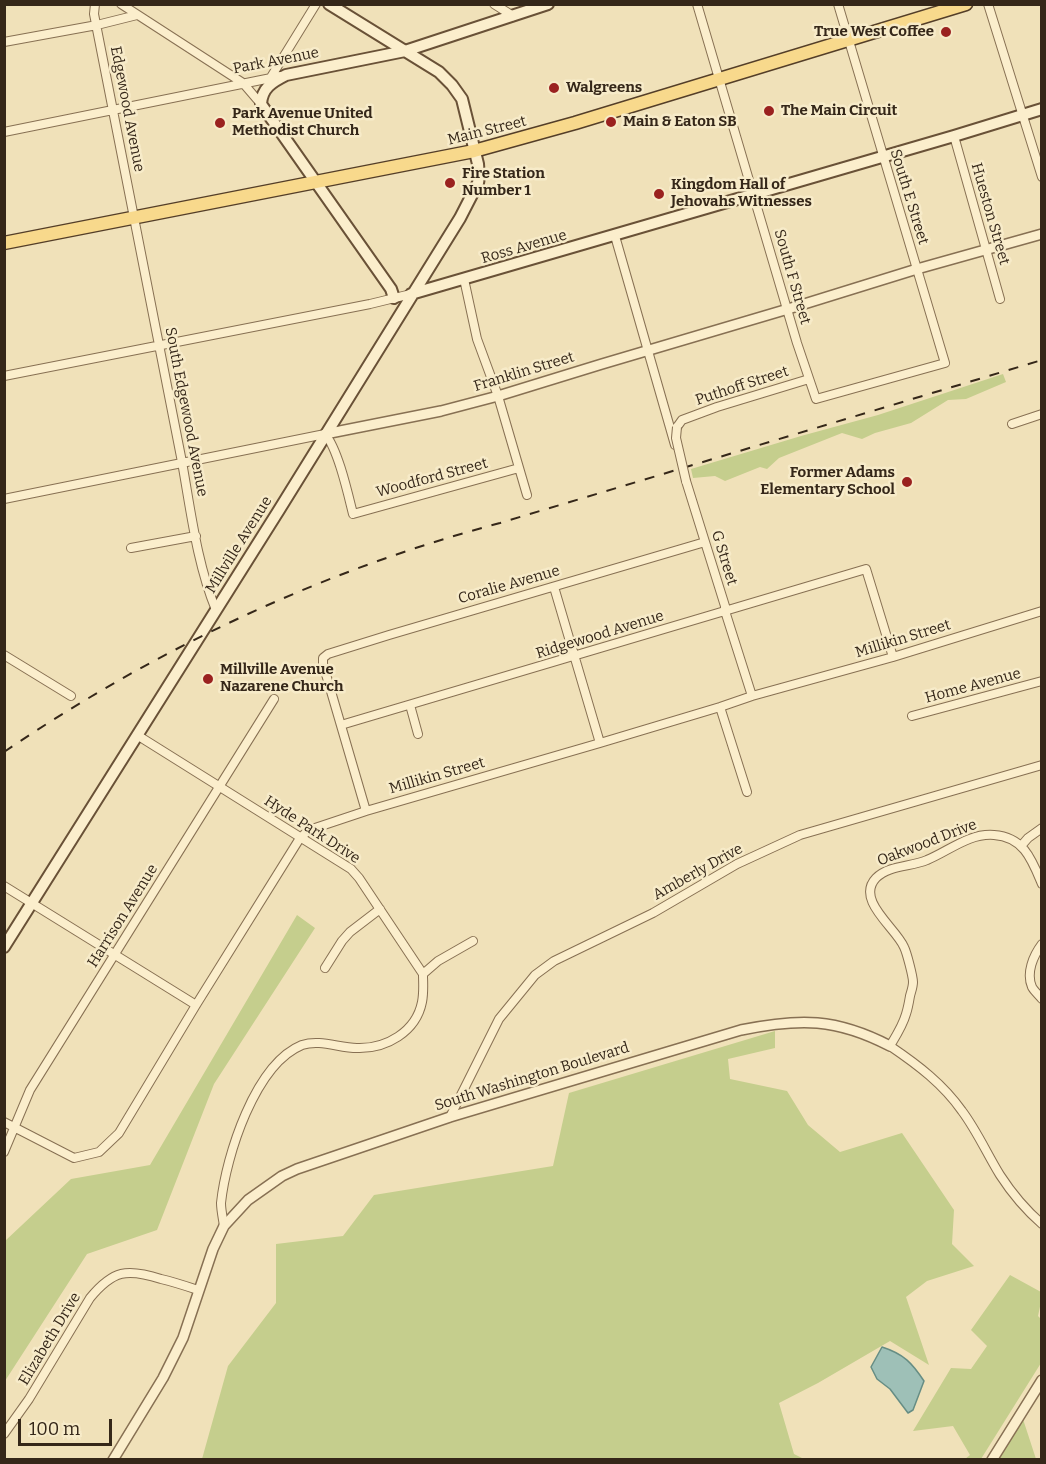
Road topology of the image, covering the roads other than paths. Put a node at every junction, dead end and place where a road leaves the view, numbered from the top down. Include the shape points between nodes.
1 (95, 4) edge
2 (121, 4) edge
3 (316, 4) edge
4 (329, 4) edge
5 (494, 4) edge
6 (548, 4) edge
7 (697, 4) edge
8 (838, 4) edge
9 (966, 4) edge
10 (988, 4) edge
11 (137, 15) junction
12 (513, 16) junction
13 (97, 26) junction
14 (848, 40) junction
15 (4, 42) edge
16 (405, 51) junction
17 (286, 75) junction
18 (271, 77) junction
19 (719, 79) junction
20 (243, 83) junction
21 (261, 104) junction
22 (1041, 109) edge
23 (113, 110) junction
24 (1022, 114) junction
25 (4, 132) edge
26 (954, 136) junction
27 (474, 151) junction
28 (882, 156) junction
29 (1041, 177) edge
30 (316, 183) junction
31 (754, 194) junction
32 (135, 218) junction
33 (1041, 234) edge
34 (615, 236) junction
35 (4, 243) edge
36 (986, 250) junction
37 (917, 269) junction
38 (465, 279) junction
39 (411, 294) junction
40 (394, 298) junction
41 (1000, 299) dead end
42 (788, 309) junction
43 (159, 346) junction
44 (649, 350) junction
45 (945, 363) joint
46 (4, 376) edge
47 (809, 379) junction
48 (498, 396) junction
49 (1041, 414) edge
50 (1012, 424) dead end
51 (677, 427) joint
52 (325, 434) junction
53 (678, 453) dead end
54 (182, 462) junction
55 (519, 468) junction
56 (527, 495) dead end
57 (4, 499) edge
58 (196, 536) junction
59 (705, 542) junction
60 (131, 548) dead end
61 (554, 586) junction
62 (216, 610) junction
63 (725, 611) junction
64 (1041, 611) edge
65 (4, 655) edge
66 (574, 657) junction
67 (893, 657) junction
68 (1041, 681) edge
69 (71, 696) dead end
70 (752, 696) junction
71 (274, 699) dead end
72 (410, 705) junction
73 (720, 707) junction
74 (912, 716) dead end
75 (340, 725) junction
76 (418, 734) dead end
77 (137, 735) junction
78 (600, 743) junction
79 (1041, 765) edge
80 (219, 786) junction
81 (747, 792) dead end
82 (366, 811) junction
83 (1041, 828) edge
84 (300, 838) junction
85 (1021, 846) junction
86 (1041, 884) edge
87 (4, 886) edge
88 (32, 903) junction
89 (380, 909) junction
90 (473, 941) dead end
91 (1041, 944) edge
92 (4, 947) edge
93 (115, 954) junction
94 (325, 968) dead end
95 (423, 974) junction
96 (1041, 999) edge
97 (196, 1005) junction
98 (890, 1047) junction
99 (450, 1117) junction
100 (4, 1122) edge
101 (14, 1128) junction
102 (4, 1152) edge
103 (1041, 1224) edge
104 (225, 1226) junction
105 (198, 1290) junction
106 (1041, 1380) edge
107 (4, 1434) edge
108 (113, 1460) edge
109 (992, 1460) edge

1 - 13 street, Edgewood Avenue
2 - 11 street
3 - 18 street
4 - 16 main road, Millville Avenue
5 - 12 street
6 - 12 main road, Park Avenue
7 - 19 street, South F Street
8 - 14 street, South E Street
9 - 14 main road, Main Street
10 - 24 street
11 - 13 street
11 - 20 street
12 - 16 main road, Park Avenue
13 - 15 street
13 - 23 street, Edgewood Avenue
14 - 19 main road, Main Street
14 - 28 street, South E Street
16 - 17 main road, Park Avenue
16 - 27 main road, Millville Avenue via 439,72 460,95
17 - 18 street, Park Avenue
17 - 21 main road via 267,87
18 - 20 street, Park Avenue
19 - 27 main road, Main Street
19 - 31 street, South F Street
20 - 21 street
20 - 23 street, Park Avenue
21 - 30 main road
22 - 24 main road, Ross Avenue
23 - 25 street, Park Avenue
23 - 32 street, Edgewood Avenue
24 - 26 main road, Ross Avenue
24 - 29 street
26 - 28 main road, Ross Avenue
26 - 36 street, Hueston Street
27 - 30 main road, Main Street
27 - 39 main road, Millville Avenue via 479,171 476,188
28 - 31 main road, Ross Avenue
28 - 37 street, South E Street
30 - 32 main road, Main Street
30 - 40 main road
31 - 34 main road, Ross Avenue
31 - 42 street, South F Street
32 - 35 main road, Main Street
32 - 43 street, South Edgewood Avenue
33 - 36 street, Franklin Street
34 - 38 main road, Ross Avenue
34 - 44 street
36 - 37 street, Franklin Street
36 - 41 street, Hueston Street
37 - 42 street, Franklin Street
37 - 45 street, South E Street
38 - 39 main road, Ross Avenue
38 - 48 street via 477,339
39 - 40 street, Ross Avenue
39 - 52 main road, Millville Avenue
40 - 43 street, Ross Avenue
42 - 44 street, Franklin Street
42 - 47 street, South F Street
43 - 46 street, Ross Avenue
43 - 54 street, South Edgewood Avenue
44 - 48 street, Franklin Street
44 - 53 street
45 - 47 street, Puthoff Street via 816,399
47 - 51 street, Puthoff Street via 717,407 682,420
48 - 52 street, Franklin Street
48 - 55 street
49 - 50 street
51 - 59 street, G Street, bridge via 686,481
52 - 54 street, Franklin Street
52 - 55 street, Woodford Street via 331,441 353,514
52 - 62 main road, Millville Avenue
54 - 57 street, Franklin Street
54 - 58 street, South Edgewood Avenue
55 - 56 street
58 - 60 street
58 - 62 street, South Edgewood Avenue
59 - 61 street, Coralie Avenue
59 - 63 street, G Street
61 - 66 street
61 - 75 street, Coralie Avenue via 328,654 323,664
62 - 77 main road, Millville Avenue
63 - 66 street, Ridgewood Avenue
63 - 67 street, Ridgewood Avenue via 866,569
63 - 70 street, G Street
64 - 67 street, Millikin Street
65 - 69 street
66 - 72 street, Ridgewood Avenue
66 - 78 street
67 - 70 street, Millikin Street
68 - 74 street, Home Avenue
70 - 73 street, Millikin Street
71 - 80 street, Harrison Avenue
72 - 75 street, Ridgewood Avenue
72 - 76 street
73 - 78 street, Millikin Street
73 - 81 street
75 - 82 street
77 - 80 street, Hyde Park Drive
77 - 88 main road, Millville Avenue
78 - 82 street, Millikin Street
79 - 99 street, Amberly Drive via 800,835 554,961 535,975 499,1019
80 - 84 street, Hyde Park Drive
80 - 93 street, Harrison Avenue
82 - 84 street, Millikin Street via 309,830
83 - 85 street
84 - 89 street, Hyde Park Drive via 351,869
84 - 97 street
85 - 86 street via 1032,859
85 - 98 street, Oakwood Drive via 1010,838 979,836 918,864 884,872 871,884 869,895 904,946 913,982 906,1014
87 - 88 street
88 - 92 main road, Millville Avenue
88 - 93 street
89 - 94 street via 350,932
89 - 95 street, Hyde Park Drive
90 - 95 street
91 - 96 street via 1029,976
93 - 97 street
93 - 101 street, Harrison Avenue via 30,1090
95 - 104 street via 419,1012 396,1038 385,1044 357,1048 314,1042 277,1062 244,1116 231,1154 221,1205
97 - 101 street via 119,1133 99,1152 74,1158
98 - 99 street, South Washington Boulevard via 836,1025 800,1022 759,1026
98 - 103 street, South Washington Boulevard via 920,1066 947,1093 1001,1176
99 - 104 street, South Washington Boulevard via 297,1168 248,1200
100 - 101 street
101 - 102 street, Harrison Avenue
104 - 105 street, South Washington Boulevard
105 - 107 street, Elizabeth Drive via 134,1272 108,1279 90,1298
105 - 108 street, South Washington Boulevard via 183,1338 163,1378
106 - 109 street

